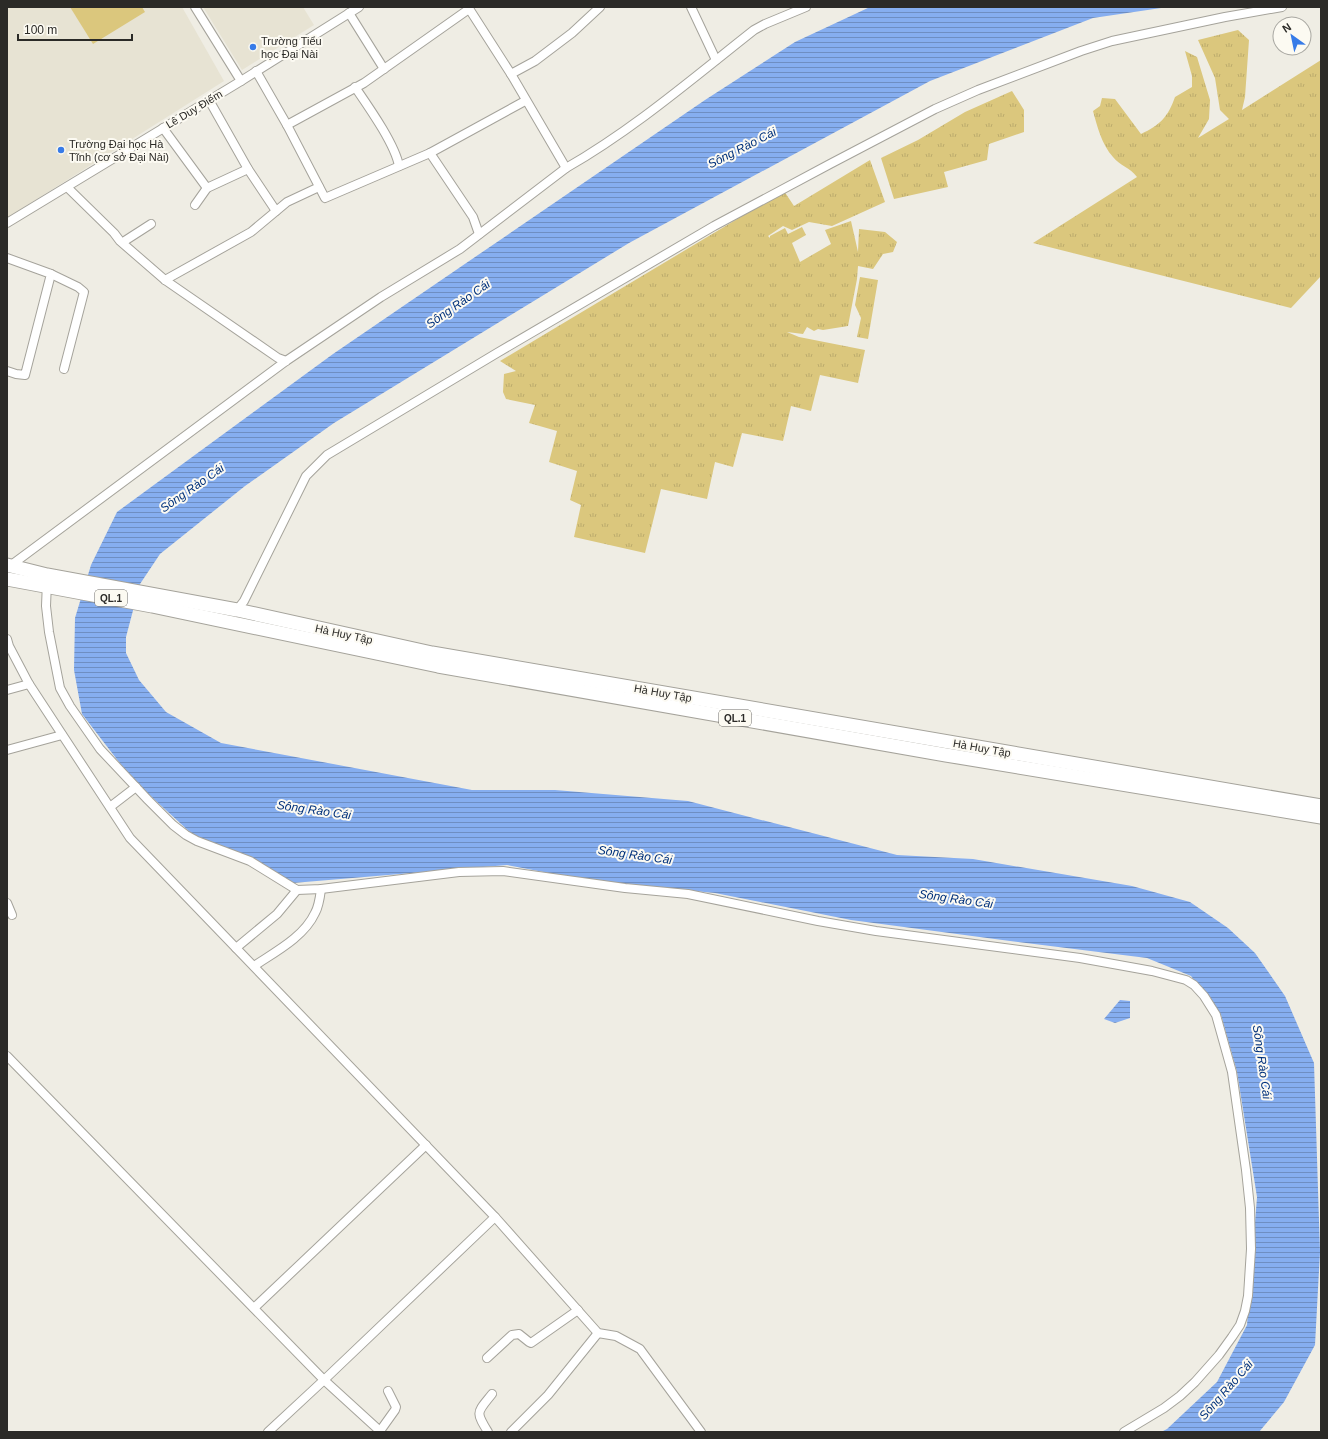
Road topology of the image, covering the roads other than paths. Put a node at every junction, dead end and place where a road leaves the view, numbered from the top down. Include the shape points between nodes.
1 (195, 7) edge
2 (359, 7) edge
3 (600, 7) edge
4 (691, 7) edge
5 (806, 7) edge
6 (1282, 7) edge
7 (469, 8) edge
8 (792, 9) edge
9 (349, 13) junction
10 (716, 60) junction
11 (384, 68) junction
12 (256, 71) junction
13 (511, 74) junction
14 (241, 81) junction
15 (354, 87) junction
16 (210, 100) junction
17 (525, 101) junction
18 (287, 125) junction
19 (163, 128) junction
20 (430, 153) junction
21 (399, 166) junction
22 (566, 168) junction
23 (248, 169) junction
24 (67, 186) junction
25 (318, 187) junction
26 (207, 188) junction
27 (195, 205) dead end
28 (276, 211) junction
29 (7, 223) edge
30 (151, 224) dead end
31 (480, 234) junction
32 (123, 242) junction
33 (7, 258) edge
34 (51, 274) junction
35 (165, 280) junction
36 (286, 362) junction
37 (64, 369) dead end
38 (7, 371) edge
39 (9, 566) edge
40 (7, 579) edge
41 (47, 580) junction
42 (152, 600) junction
43 (237, 610) junction
44 (7, 639) edge
45 (29, 684) junction
46 (7, 690) edge
47 (62, 735) junction
48 (7, 750) edge
49 (136, 787) junction
50 (1321, 806) edge
51 (110, 807) junction
52 (1321, 817) edge
53 (321, 889) junction
54 (298, 890) junction
55 (7, 903) edge
56 (12, 915) dead end
57 (236, 948) junction
58 (254, 966) junction
59 (7, 1056) edge
60 (426, 1145) junction
61 (495, 1217) junction
62 (254, 1308) junction
63 (578, 1310) junction
64 (598, 1333) junction
65 (487, 1358) dead end
66 (324, 1380) junction
67 (388, 1392) dead end
68 (492, 1394) dead end
69 (380, 1431) edge
70 (268, 1432) edge
71 (488, 1432) edge
72 (511, 1432) edge
73 (700, 1432) edge
74 (1124, 1432) edge

1 - 14 street
2 - 9 street, Lê Duy Điếm
3 - 13 street via 547,52
4 - 10 street
5 - 8 street
6 - 43 street via 1112,41 978,90 935,109 714,226 327,455 306,476 244,601
7 - 11 street
7 - 13 street
8 - 10 street via 754,30
9 - 11 street
9 - 12 street, Lê Duy Điếm
10 - 22 street via 636,123
11 - 15 street
12 - 14 street, Lê Duy Điếm
12 - 18 street
13 - 17 street
14 - 16 street, Lê Duy Điếm
15 - 18 street
15 - 21 street via 387,138
16 - 19 street, Lê Duy Điếm
16 - 23 street
17 - 20 street
17 - 22 street
18 - 25 street
19 - 24 street, Lê Duy Điếm
19 - 26 street
20 - 21 street
20 - 31 street via 473,217
21 - 25 street via 325,198
22 - 31 street
23 - 26 street
23 - 28 street
24 - 29 street, Lê Duy Điếm
24 - 32 street
25 - 28 street via 287,202
26 - 27 street
28 - 35 street via 251,232
30 - 32 street
31 - 36 street
32 - 35 street
33 - 34 street
34 - 37 street via 84,292
34 - 38 street via 25,375
35 - 36 street
36 - 39 street
39 - 41 main road, Hà Huy Tập / QL.1
40 - 41 main road, Hà Huy Tập / QL.1
41 - 42 main road, Hà Huy Tập / QL.1
41 - 49 street via 49,632 60,688 100,749
42 - 43 main road, Hà Huy Tập / QL.1
42 - 52 main road, Hà Huy Tập / QL.1 via 438,666
43 - 50 main road, Hà Huy Tập / QL.1 via 432,653
44 - 45 street
45 - 46 street
45 - 47 street
47 - 48 street
47 - 51 street
49 - 51 street
49 - 54 street via 186,835 250,861
51 - 57 street via 130,838
53 - 54 street
53 - 58 street via 316,912 307,926
53 - 74 street via 459,872 503,871 688,894 876,931 1080,958 1152,971 1194,984 1216,1015 1232,1072 1250,1208 1248,1296 1243,1318 1232,1337 1196,1382 1164,1408
54 - 57 street via 277,914
55 - 56 street
57 - 58 street
58 - 60 street
59 - 62 street
60 - 61 street
60 - 62 street
61 - 63 street
61 - 66 street
62 - 66 street
63 - 64 street
63 - 65 street via 531,1343 519,1334 514,1334
64 - 72 street via 548,1395
64 - 73 street via 616,1336 640,1349
66 - 69 street
66 - 70 street
67 - 69 street via 396,1407
68 - 71 street via 478,1413

